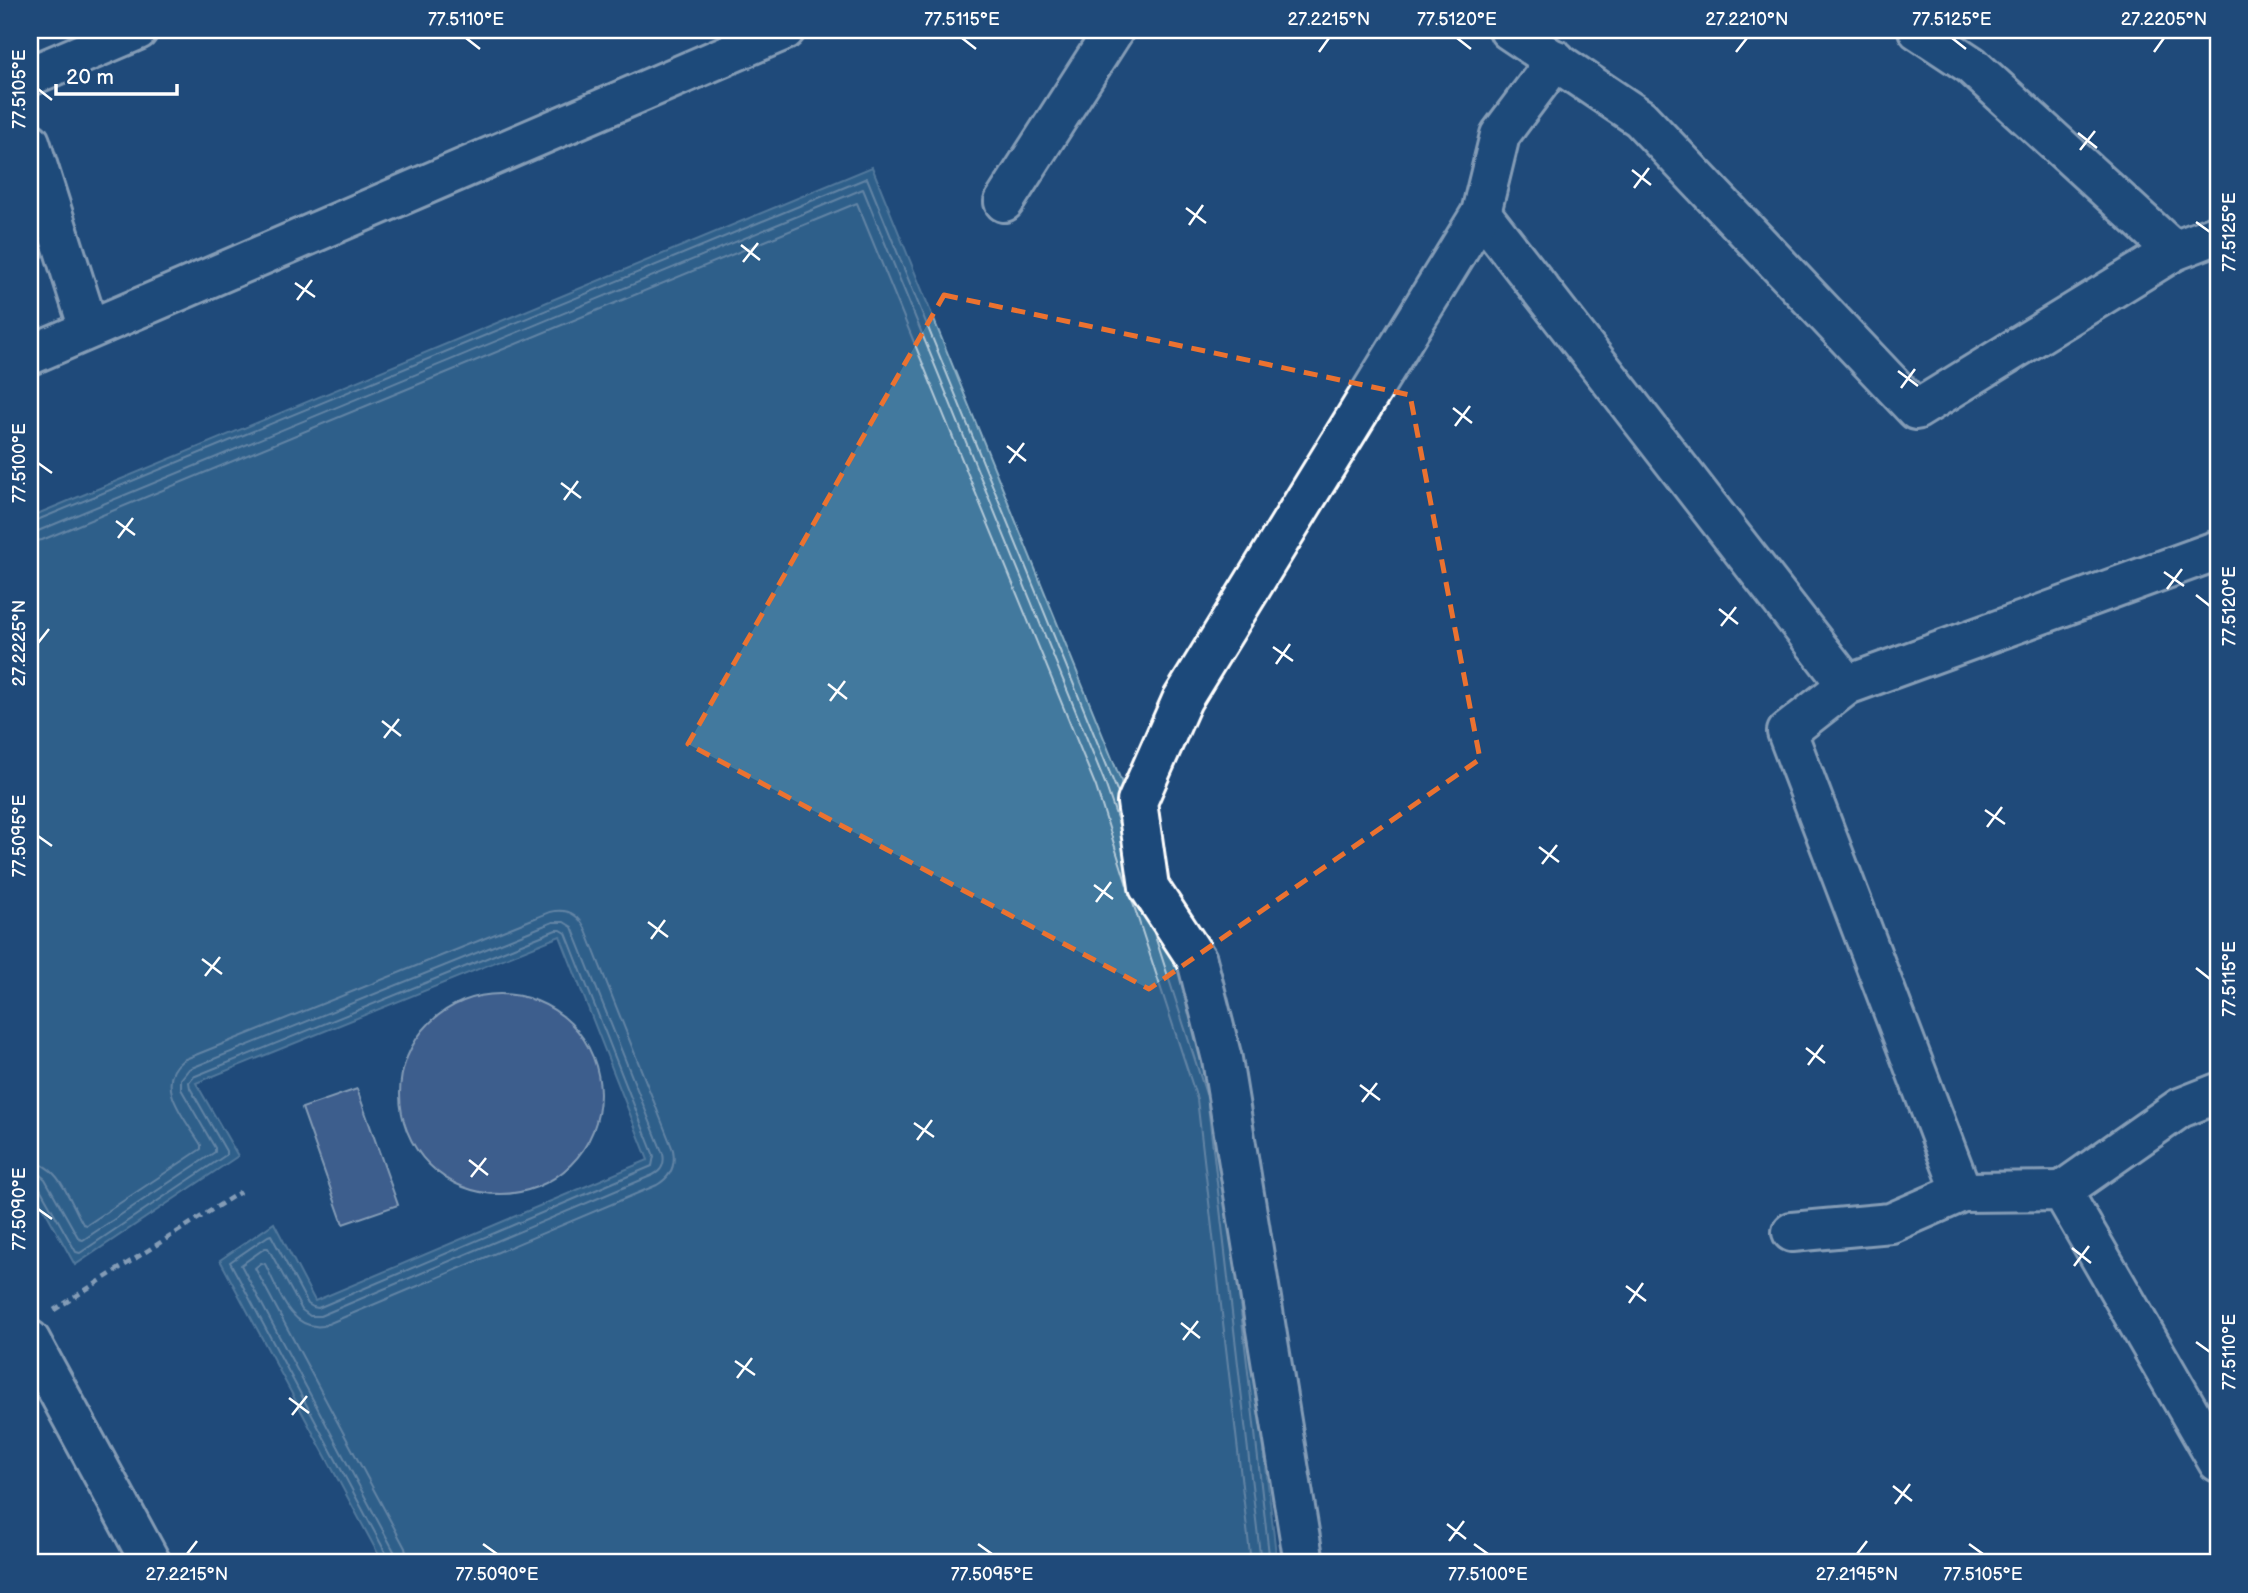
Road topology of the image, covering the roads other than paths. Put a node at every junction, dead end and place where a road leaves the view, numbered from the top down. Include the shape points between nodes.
1 (138, 30) edge
2 (786, 30) edge
3 (811, 30) edge
4 (1114, 30) edge
5 (1510, 30) edge
6 (1918, 30) edge
7 (1556, 60) junction
8 (30, 76) edge
9 (30, 142) edge
10 (1004, 202) dead end
11 (1482, 213) junction
12 (2218, 234) edge
13 (2174, 251) junction
14 (89, 330) junction
15 (30, 355) edge
16 (2218, 550) edge
17 (1847, 685) junction
18 (2218, 1093) edge
19 (2062, 1191) junction
20 (1962, 1192) junction
21 (1792, 1232) dead end
22 (41, 1325) edge
23 (2218, 1462) edge
24 (151, 1563) edge
25 (1304, 1563) edge

1 - 8 street
2 - 3 street via 793,42
2 - 14 street
4 - 10 street
5 - 7 street
6 - 13 street via 1971,65
7 - 11 street via 1500,135
7 - 13 street via 1640,118 1916,410
9 - 14 street
11 - 17 street
11 - 25 street via 1182,700 1137,802 1149,887 1197,960 1222,1059
12 - 13 street
14 - 15 street
16 - 17 street
17 - 20 street via 1787,732
18 - 19 street via 2180,1108
19 - 20 street
19 - 23 street
20 - 21 street via 1891,1223
22 - 24 street

